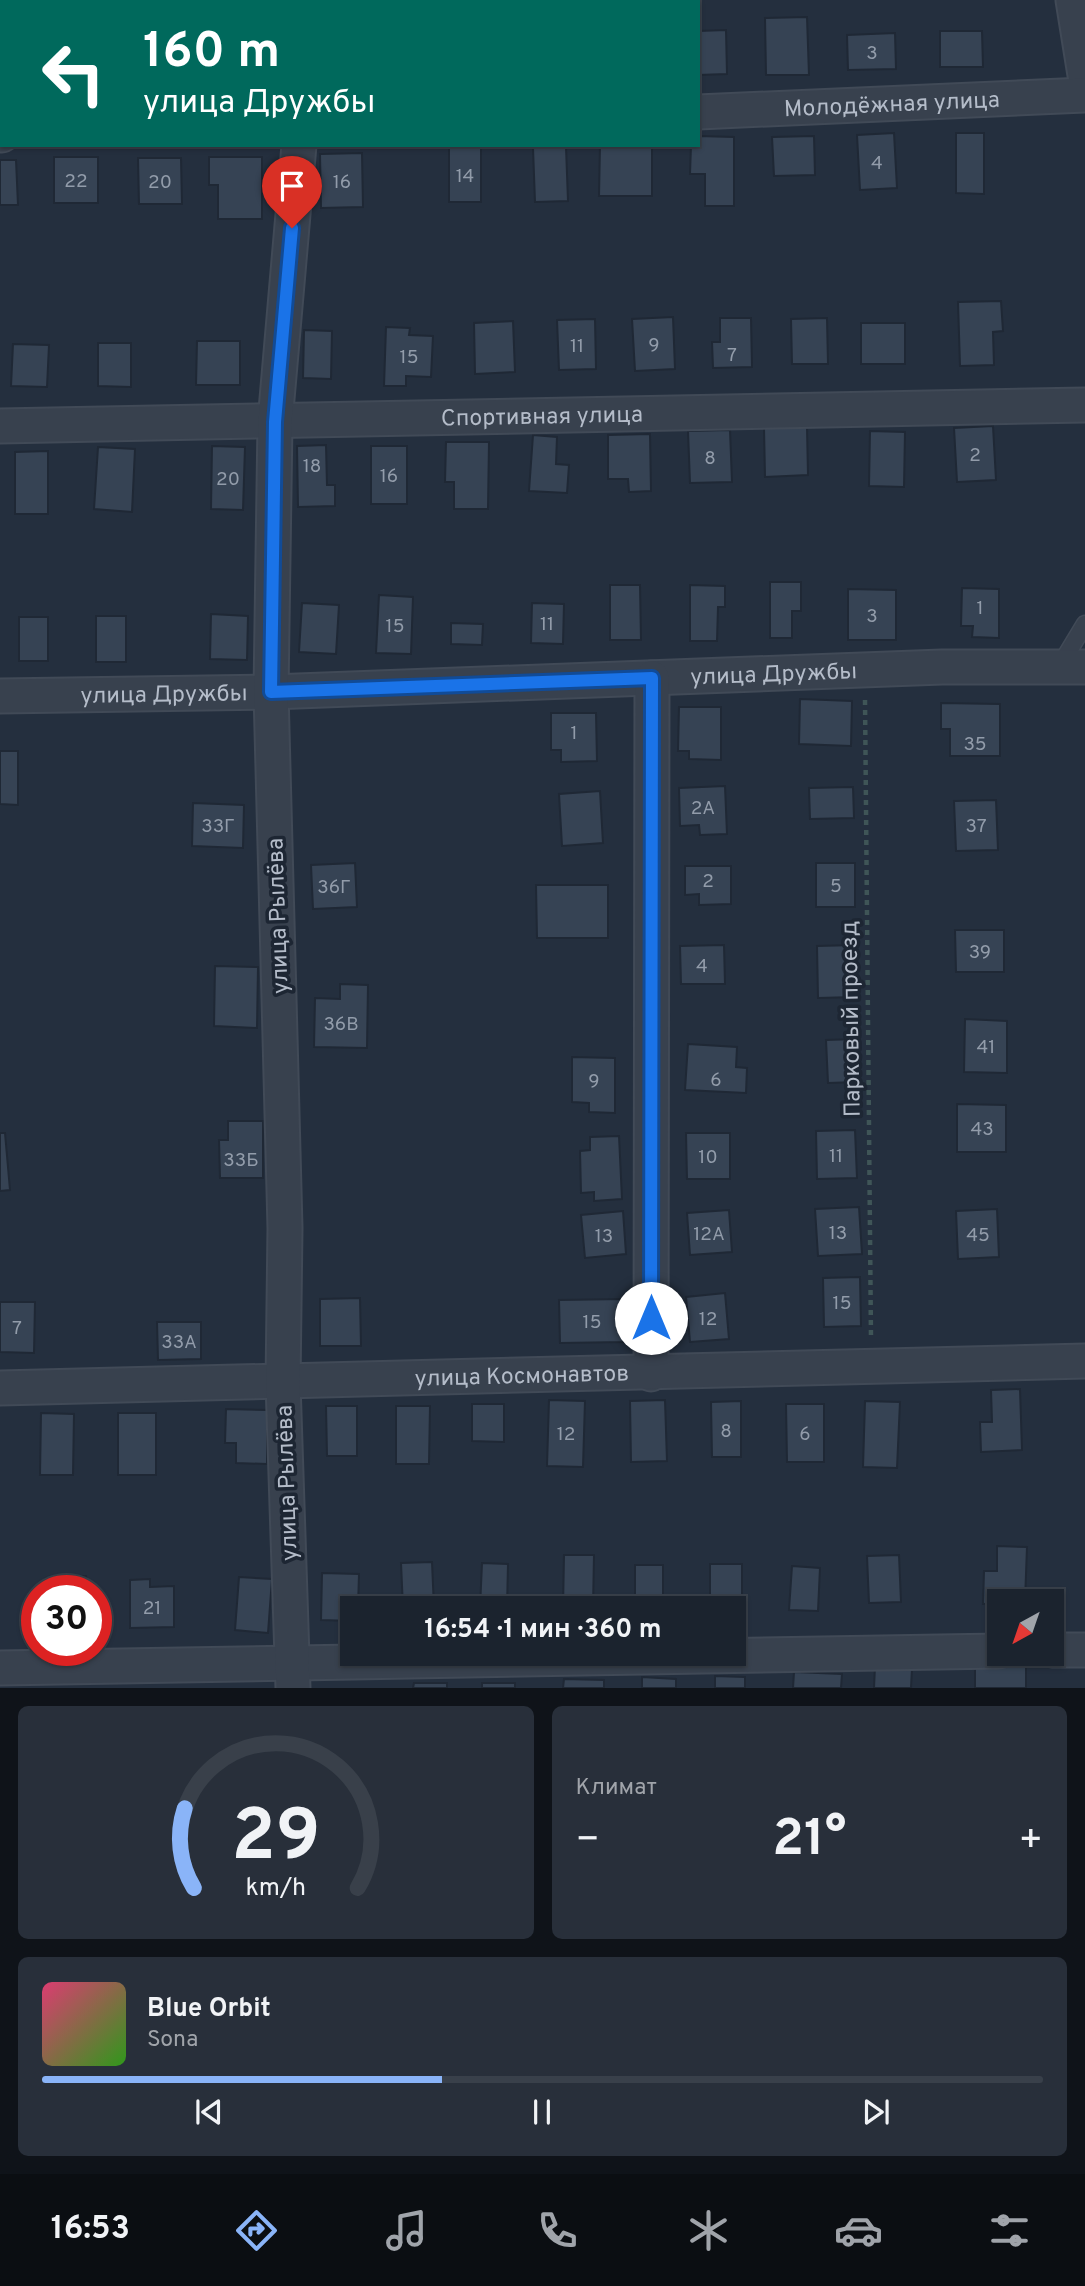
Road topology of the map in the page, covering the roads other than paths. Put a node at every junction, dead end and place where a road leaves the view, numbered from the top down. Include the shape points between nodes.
1 (1073, 0) edge
2 (1085, 75) edge
3 (1085, 95) edge
4 (700, 112) edge
5 (299, 147) edge
6 (1085, 405) edge
7 (275, 422) junction
8 (0, 426) edge
9 (1085, 624) edge
10 (1072, 667) edge
11 (652, 678) junction
12 (271, 692) junction
13 (0, 696) edge
14 (1085, 1361) edge
15 (650, 1374) junction
16 (283, 1383) junction
17 (0, 1388) edge
18 (1064, 1650) edge
19 (1085, 1650) edge
20 (987, 1651) edge
21 (0, 1668) edge
22 (293, 1674) edge

1 - 2 street
3 - 4 street, Молодёжная улица
5 - 7 street, улица Рылёва
6 - 7 street, Спортивная улица
7 - 8 street, Спортивная улица
7 - 12 street, улица Рылёва
9 - 10 lane
10 - 11 street, улица Дружбы
11 - 12 street, улица Дружбы
11 - 15 street
12 - 13 street, улица Дружбы
12 - 16 street, улица Рылёва via 285,1228
14 - 15 street, улица Космонавтов
15 - 16 street, улица Космонавтов
16 - 17 street, улица Космонавтов
16 - 22 street, улица Рылёва
18 - 19 street
20 - 22 street
21 - 22 street

